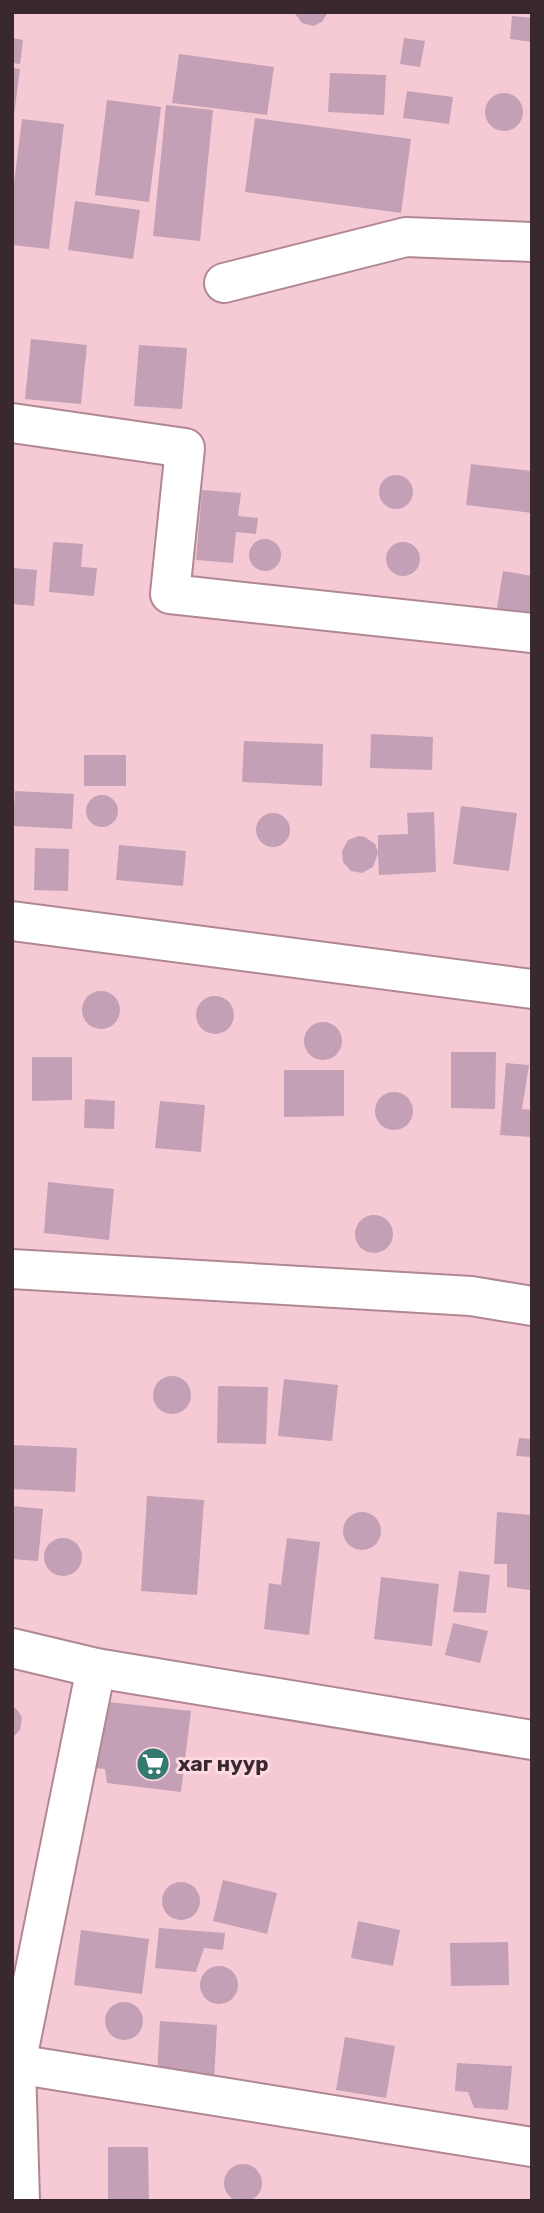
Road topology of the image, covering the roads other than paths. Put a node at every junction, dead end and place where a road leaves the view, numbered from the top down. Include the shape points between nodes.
1 (532, 242) edge
2 (224, 283) dead end
3 (12, 423) edge
4 (532, 633) edge
5 (12, 921) edge
6 (532, 989) edge
7 (12, 1269) edge
8 (532, 1306) edge
9 (12, 1648) edge
10 (96, 1668) junction
11 (532, 1740) edge
12 (16, 2064) junction
13 (532, 2147) edge
14 (20, 2201) edge

1 - 2 street via 406,237
3 - 4 street via 185,448 170,594
5 - 6 street
7 - 8 street via 471,1296
9 - 10 street
10 - 11 street
10 - 12 street
12 - 13 street
12 - 14 street

